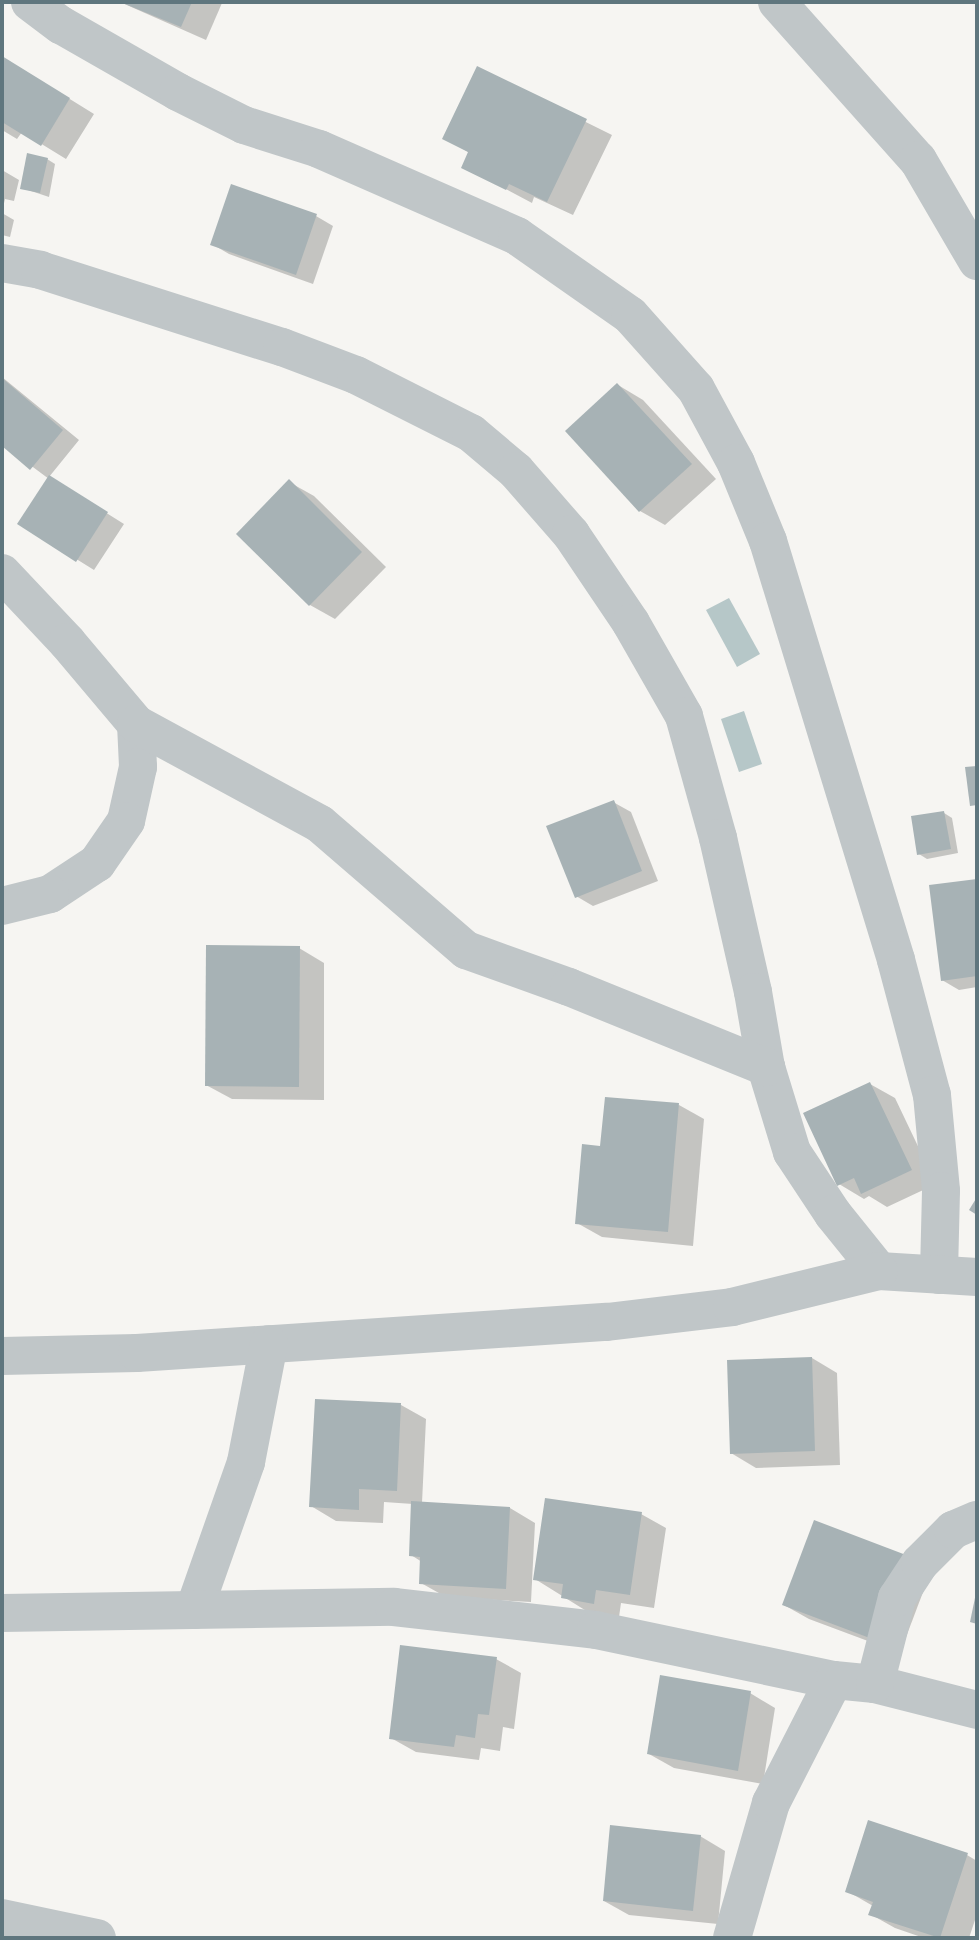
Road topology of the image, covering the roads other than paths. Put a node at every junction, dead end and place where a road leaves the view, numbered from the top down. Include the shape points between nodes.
1 (30, 2) edge
2 (777, 2) edge
3 (977, 261) edge
4 (2, 263) edge
5 (2, 573) edge
6 (136, 724) junction
7 (2, 906) edge
8 (766, 1067) junction
9 (879, 1271) junction
10 (939, 1275) junction
11 (977, 1277) edge
12 (269, 1344) junction
13 (2, 1356) edge
14 (977, 1520) edge
15 (194, 1610) junction
16 (2, 1613) edge
17 (834, 1680) junction
18 (875, 1684) junction
19 (977, 1710) edge
20 (2, 1918) edge
21 (97, 1938) edge
22 (732, 1938) edge

1 - 10 street via 61,25 244,125 320,149 517,236 630,315 696,389 736,463 768,541 896,960 932,1095 941,1191
2 - 3 street via 918,160
4 - 8 street via 40,270 356,375 471,433 516,471 578,545 631,623 684,716 718,838
5 - 6 street
6 - 7 street via 138,767 126,821 97,863 50,894
6 - 8 street via 320,824 466,950
8 - 9 street via 792,1152
9 - 10 street
9 - 12 street via 732,1307 607,1322
10 - 11 street
12 - 13 street
12 - 15 street via 246,1462
14 - 18 street via 953,1530 920,1563 897,1598
15 - 16 street
15 - 17 street via 407,1608 596,1630
17 - 18 street
17 - 22 street via 771,1803
18 - 19 street
20 - 21 street

